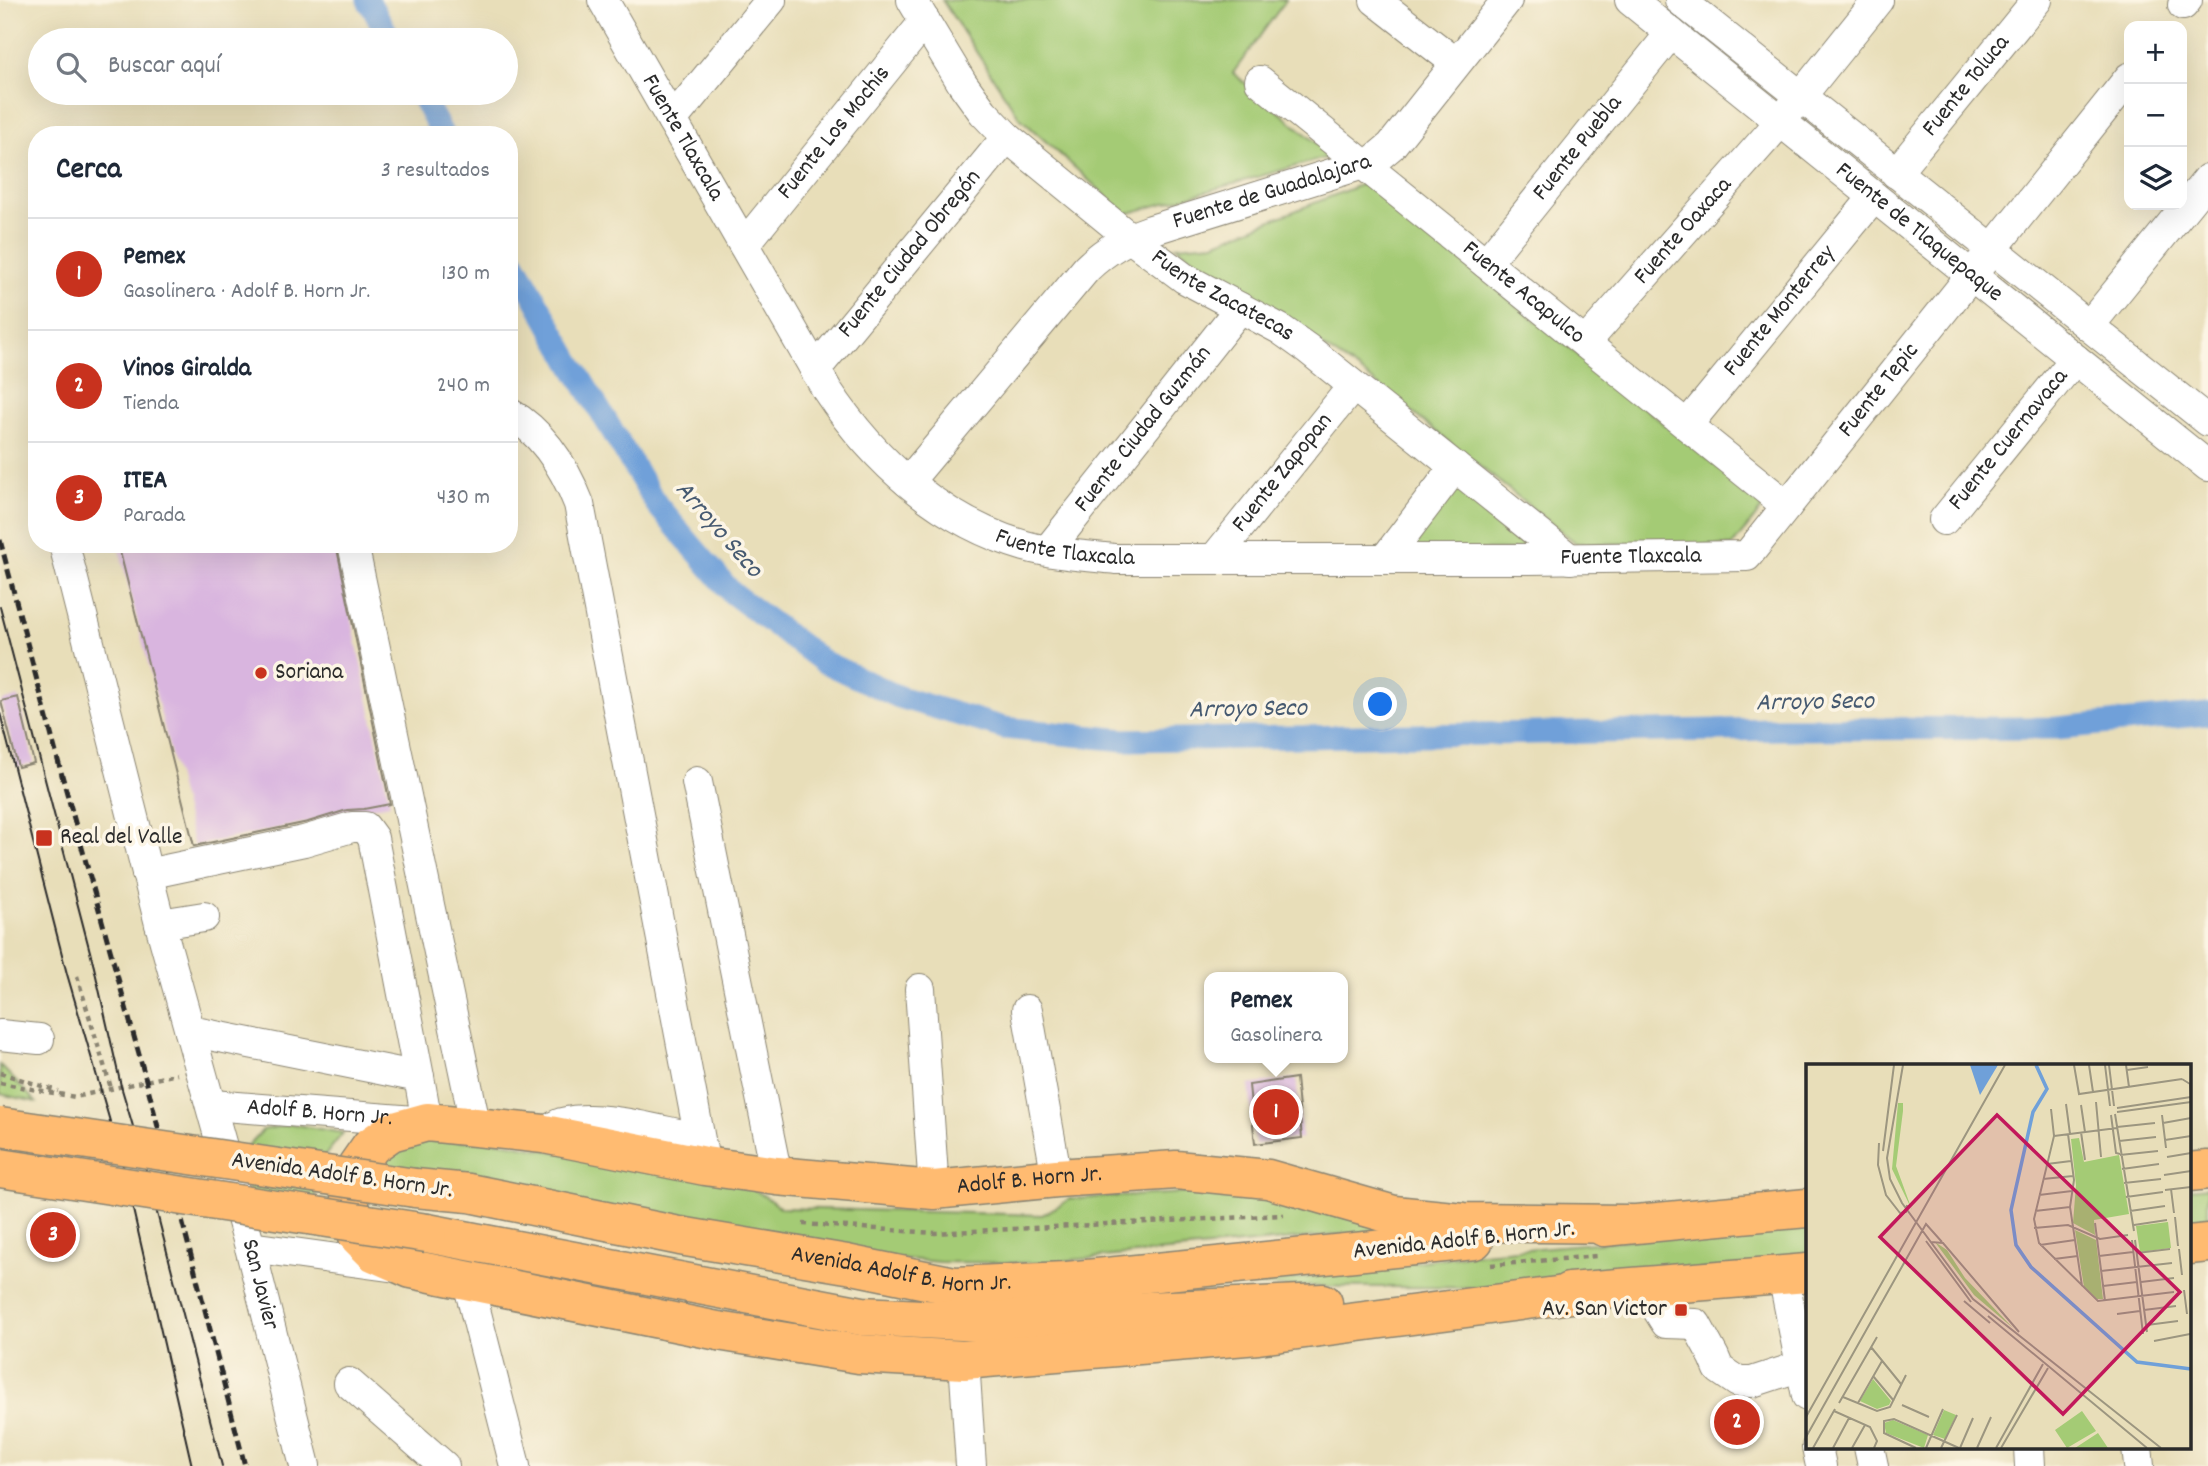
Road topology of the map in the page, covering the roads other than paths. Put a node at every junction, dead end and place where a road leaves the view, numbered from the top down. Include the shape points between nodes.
1 (604, 0) edge
2 (771, 0) edge
3 (1375, 0) edge
4 (1507, 0) edge
5 (1630, 0) edge
6 (1680, 0) edge
7 (1878, 0) edge
8 (2037, 0) edge
9 (1711, 9) edge
10 (919, 11) edge
11 (1671, 33) junction
12 (1456, 63) junction
13 (1260, 81) dead end
14 (2124, 84) edge
15 (1801, 96) junction
16 (672, 120) junction
17 (1781, 121) junction
18 (1007, 137) junction
19 (1364, 164) junction
20 (1896, 173) junction
21 (2208, 179) edge
22 (1874, 197) junction
23 (1129, 237) junction
24 (744, 245) junction
25 (1992, 249) junction
26 (1486, 262) junction
27 (1972, 275) junction
28 (1240, 308) junction
29 (2089, 326) junction
30 (1585, 343) junction
31 (2075, 359) junction
32 (815, 370) junction
33 (1353, 386) junction
34 (2203, 407) edge
35 (518, 425) edge
36 (1687, 425) junction
37 (2171, 436) junction
38 (2208, 466) edge
39 (1455, 467) junction
40 (908, 482) junction
41 (1787, 506) junction
42 (1944, 520) dead end
43 (1048, 550) junction
44 (66, 553) edge
45 (355, 553) edge
46 (1214, 559) junction
47 (1385, 559) junction
48 (1570, 559) junction
49 (697, 782) dead end
50 (147, 874) junction
51 (204, 917) dead end
52 (160, 925) junction
53 (920, 989) dead end
54 (1027, 1010) dead end
55 (190, 1031) junction
56 (0, 1035) edge
57 (39, 1039) dead end
58 (419, 1077) junction
59 (212, 1105) junction
60 (0, 1117) edge
61 (427, 1122) junction
62 (0, 1127) edge
63 (476, 1128) junction
64 (702, 1152) junction
65 (0, 1168) edge
66 (2208, 1170) edge
67 (2190, 1172) edge
68 (777, 1176) junction
69 (1057, 1178) junction
70 (0, 1182) edge
71 (934, 1190) junction
72 (1806, 1208) edge
73 (1630, 1224) junction
74 (2208, 1243) edge
75 (2190, 1245) edge
76 (250, 1247) junction
77 (411, 1269) junction
78 (1795, 1274) edge
79 (1717, 1280) junction
80 (468, 1282) junction
81 (1643, 1286) junction
82 (1595, 1291) junction
83 (1696, 1324) junction
84 (964, 1360) junction
85 (1804, 1364) edge
86 (349, 1383) dead end
87 (1806, 1385) edge
88 (1818, 1448) edge
89 (1869, 1448) edge
90 (2029, 1448) edge
91 (2137, 1448) edge
92 (304, 1466) edge
93 (444, 1466) edge
94 (515, 1466) edge
95 (971, 1466) edge
96 (1821, 1466) edge
97 (1873, 1466) edge
98 (2030, 1466) edge
99 (2139, 1466) edge

1 - 16 street, Fuente Tlaxcala
2 - 16 street
3 - 12 street
4 - 12 street, Fuente de Guadalajara
5 - 11 street, Fuente de Tlaquepaque
6 - 9 street, Fuente de Tlaquepaque
7 - 15 street, Fuente Oaxaca
8 - 20 street, Fuente Toluca
9 - 15 street, Fuente de Tlaquepaque
10 - 18 street, Fuente Zacatecas via 962,83
10 - 24 street, Fuente Los Mochis
11 - 17 street, Fuente de Tlaquepaque
11 - 26 street, Fuente Puebla
12 - 19 street, Fuente de Guadalajara via 1384,154
13 - 19 street, Fuente Acapulco
14 - 25 street, Fuente Tepic
15 - 17 street, Fuente Oaxaca
15 - 20 street, Fuente de Tlaquepaque
16 - 24 street, Fuente Tlaxcala
17 - 22 street, Fuente de Tlaquepaque
17 - 30 street, Fuente Oaxaca
18 - 23 street, Fuente Zacatecas
18 - 32 street, Fuente Ciudad Obregón
19 - 23 street, Fuente de Guadalajara
19 - 26 street, Fuente Acapulco
20 - 25 street, Fuente de Tlaquepaque
21 - 29 street
22 - 27 street, Fuente de Tlaquepaque
22 - 36 street, Fuente Monterrey
23 - 28 street, Fuente Zacatecas via 1184,278
23 - 40 street, Fuente de Guadalajara via 1087,268
24 - 32 street, Fuente Tlaxcala
25 - 27 street, Fuente Tepic
25 - 29 street, Fuente de Tlaquepaque
26 - 30 street, Fuente Acapulco
27 - 31 street, Fuente de Tlaquepaque
27 - 41 street, Fuente Tepic
28 - 33 street, Fuente Zacatecas via 1280,329
28 - 43 street, Fuente Ciudad Guzmán
29 - 34 street, Fuente de Tlaquepaque
30 - 36 street, Fuente Acapulco
31 - 37 street, Fuente de Tlaquepaque
31 - 42 street, Fuente Cuernavaca
32 - 40 street, Fuente Tlaxcala via 853,427
33 - 39 street, Fuente Zacatecas
33 - 46 street, Fuente Zapopan
34 - 37 street
35 - 64 street via 546,444 579,504
36 - 41 street, Fuente Acapulco
37 - 38 street, Fuente de Tlaquepaque
39 - 47 street
39 - 48 street, Fuente Zacatecas
40 - 43 street, Fuente Tlaxcala via 989,533
41 - 48 street, Fuente Tlaxcala via 1747,556
43 - 46 street, Fuente Tlaxcala via 1116,559
44 - 50 street, San Javier
45 - 63 street
46 - 47 street, Fuente Tlaxcala
47 - 48 street, Fuente Tlaxcala
49 - 68 street
50 - 52 street, San Javier
50 - 58 street via 365,827 373,838
51 - 52 street
52 - 55 street, San Javier
53 - 71 street
54 - 69 street
55 - 58 street
55 - 59 street, San Javier
56 - 57 street
58 - 61 street
59 - 61 street, Adolf B. Horn Jr.
59 - 76 street, San Javier
60 - 70 main road via 12,1139 13,1156
61 - 63 main road, Adolf B. Horn Jr.
61 - 77 main road, Adolf B. Horn Jr. via 391,1132 371,1146 357,1166 350,1189 350,1213 358,1236 375,1253
62 - 73 main road, Avenida Adolf B. Horn Jr., bridge via 469,1193 955,1286 1067,1281
63 - 64 main road, Adolf B. Horn Jr.
64 - 68 main road, Adolf B. Horn Jr.
65 - 82 main road, Avenida Adolf B. Horn Jr., bridge via 427,1233 862,1316 982,1322
66 - 67 main road
68 - 71 main road, Adolf B. Horn Jr.
69 - 71 main road, Adolf B. Horn Jr.
69 - 73 main road, Adolf B. Horn Jr. via 1176,1170 1268,1179 1394,1215 1463,1222
72 - 73 main road, Avenida Adolf B. Horn Jr.
74 - 75 main road
76 - 77 street, Adolf B. Horn Jr.
76 - 92 street, San Javier
77 - 80 main road, Adolf B. Horn Jr.
78 - 79 main road, Avenida Adolf B. Horn Jr.
78 - 85 street
79 - 81 main road, Avenida Adolf B. Horn Jr.
79 - 83 street
80 - 84 main road, Adolf B. Horn Jr. via 859,1354
80 - 94 street
81 - 82 main road, Avenida Adolf B. Horn Jr.
81 - 83 street via 1666,1323
82 - 84 main road, Adolf B. Horn Jr. via 1258,1335
83 - 85 street via 1719,1369 1738,1382 1752,1382
84 - 95 street
85 - 87 street
86 - 93 street
88 - 96 street
89 - 97 street
90 - 98 street
91 - 99 street

